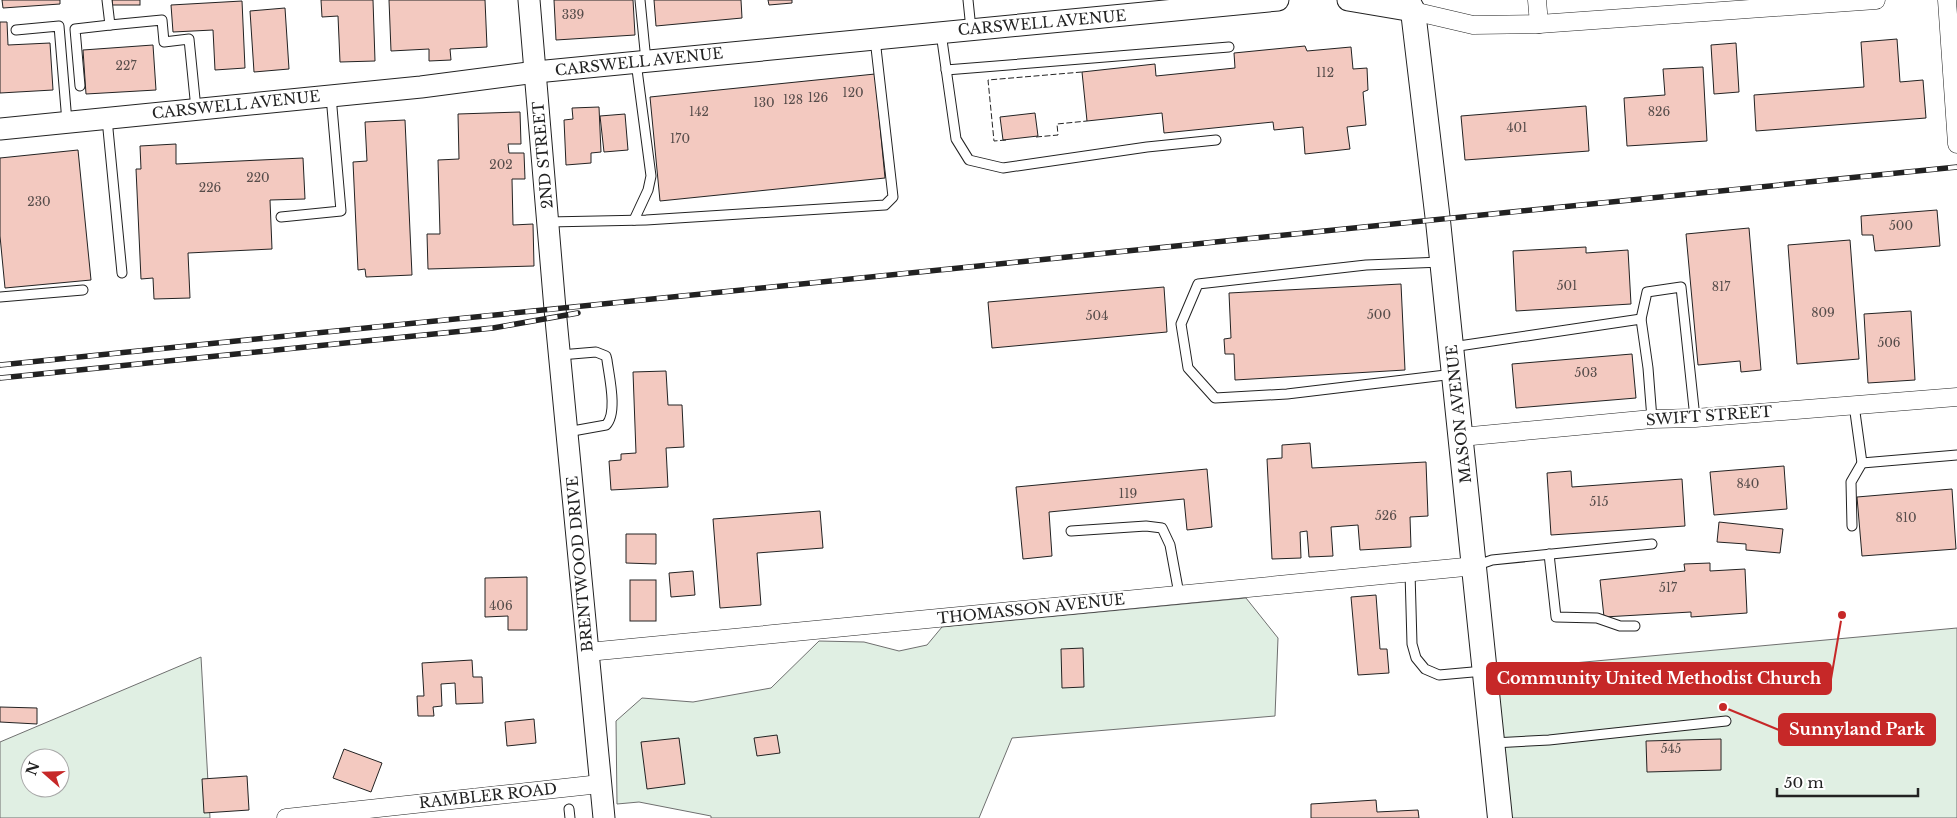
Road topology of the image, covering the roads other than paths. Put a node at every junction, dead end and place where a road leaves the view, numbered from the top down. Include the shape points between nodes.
1 (107, 0) edge
2 (529, 0) edge
3 (640, 0) edge
4 (968, 0) edge
5 (1278, 0) edge
6 (1348, 0) edge
7 (1537, 0) edge
8 (1876, 0) edge
9 (1947, 0) edge
10 (1412, 4) edge
11 (1740, 4) edge
12 (1179, 5) edge
13 (1539, 24) junction
14 (110, 25) junction
15 (16, 30) dead end
16 (971, 30) junction
17 (941, 32) junction
18 (875, 38) junction
19 (1229, 47) dead end
20 (641, 61) junction
21 (946, 70) junction
22 (536, 72) junction
23 (80, 86) dead end
24 (331, 96) junction
25 (196, 109) junction
26 (107, 118) junction
27 (67, 122) junction
28 (0, 129) edge
29 (1216, 140) dead end
30 (1957, 144) edge
31 (280, 217) dead end
32 (634, 220) junction
33 (548, 222) junction
34 (1443, 262) junction
35 (122, 273) dead end
36 (83, 290) dead end
37 (0, 297) edge
38 (555, 309) joint
39 (1641, 318) junction
40 (1452, 348) junction
41 (560, 355) junction
42 (1454, 374) junction
43 (1957, 397) edge
44 (1854, 405) junction
45 (1695, 418) junction
46 (1652, 419) junction
47 (567, 432) junction
48 (1461, 437) junction
49 (1957, 455) edge
50 (1862, 463) junction
51 (1852, 526) dead end
52 (1071, 531) dead end
53 (1652, 544) dead end
54 (1549, 554) junction
55 (1475, 566) junction
56 (1410, 572) junction
57 (1179, 594) junction
58 (1635, 626) dead end
59 (588, 652) junction
60 (1486, 671) junction
61 (1726, 721) dead end
62 (1493, 743) junction
63 (600, 784) junction
64 (286, 818) edge
65 (604, 818) edge
66 (1500, 818) edge

1 - 14 lane
2 - 22 street, 2ND STREET
3 - 20 lane
4 - 16 lane
5 - 12 street, CARSWELL AVENUE
6 - 10 street
7 - 13 street
8 - 11 street
9 - 30 street
10 - 13 street via 1473,25
10 - 34 main road, MASON AVENUE
11 - 13 street
12 - 16 street, CARSWELL AVENUE
14 - 23 lane via 75,28
14 - 25 lane via 162,20 164,42 189,39
15 - 27 lane via 59,26
16 - 17 street, CARSWELL AVENUE
17 - 18 street, CARSWELL AVENUE
17 - 21 lane
18 - 20 street, CARSWELL AVENUE
18 - 32 lane via 893,197 885,205
19 - 21 lane
20 - 22 street, CARSWELL AVENUE
20 - 32 lane via 651,176
21 - 29 lane via 956,139 969,160 1002,168
22 - 24 street, CARSWELL AVENUE
22 - 33 street, 2ND STREET
24 - 25 street, CARSWELL AVENUE
24 - 31 lane via 341,211
25 - 26 street, CARSWELL AVENUE
26 - 27 street, CARSWELL AVENUE
26 - 35 lane
27 - 28 street, CARSWELL AVENUE
32 - 33 lane
33 - 38 street, 2ND STREET
34 - 40 main road, MASON AVENUE
34 - 42 lane via 1366,265 1198,284 1181,324 1188,368 1215,398 1287,394
36 - 37 lane
38 - 41 street, BRENTWOOD DRIVE
39 - 40 lane
39 - 45 lane via 1647,292 1681,287
39 - 46 lane
40 - 42 main road, MASON AVENUE
41 - 47 street, BRENTWOOD DRIVE
41 - 47 lane via 596,352 606,356 612,403 612,416 606,425
42 - 48 main road, MASON AVENUE
43 - 44 street, SWIFT STREET
44 - 45 street, SWIFT STREET
44 - 50 lane
45 - 46 street, SWIFT STREET
46 - 48 street, SWIFT STREET
47 - 59 street, BRENTWOOD DRIVE
48 - 55 main road, MASON AVENUE
49 - 50 lane
50 - 51 lane via 1851,482
52 - 57 lane via 1146,526 1162,528 1170,545
53 - 54 lane
54 - 55 lane via 1492,560
54 - 58 lane via 1556,618 1596,618 1620,626
55 - 56 street, THOMASSON AVENUE
55 - 60 main road, MASON AVENUE
56 - 57 street, THOMASSON AVENUE
56 - 60 lane via 1412,644 1416,658 1425,669 1439,675
57 - 59 street, THOMASSON AVENUE
59 - 63 street, BRENTWOOD DRIVE
60 - 62 main road, MASON AVENUE
61 - 62 lane
62 - 66 main road, MASON AVENUE
63 - 64 street, RAMBLER ROAD
63 - 65 street, BRENTWOOD DRIVE

